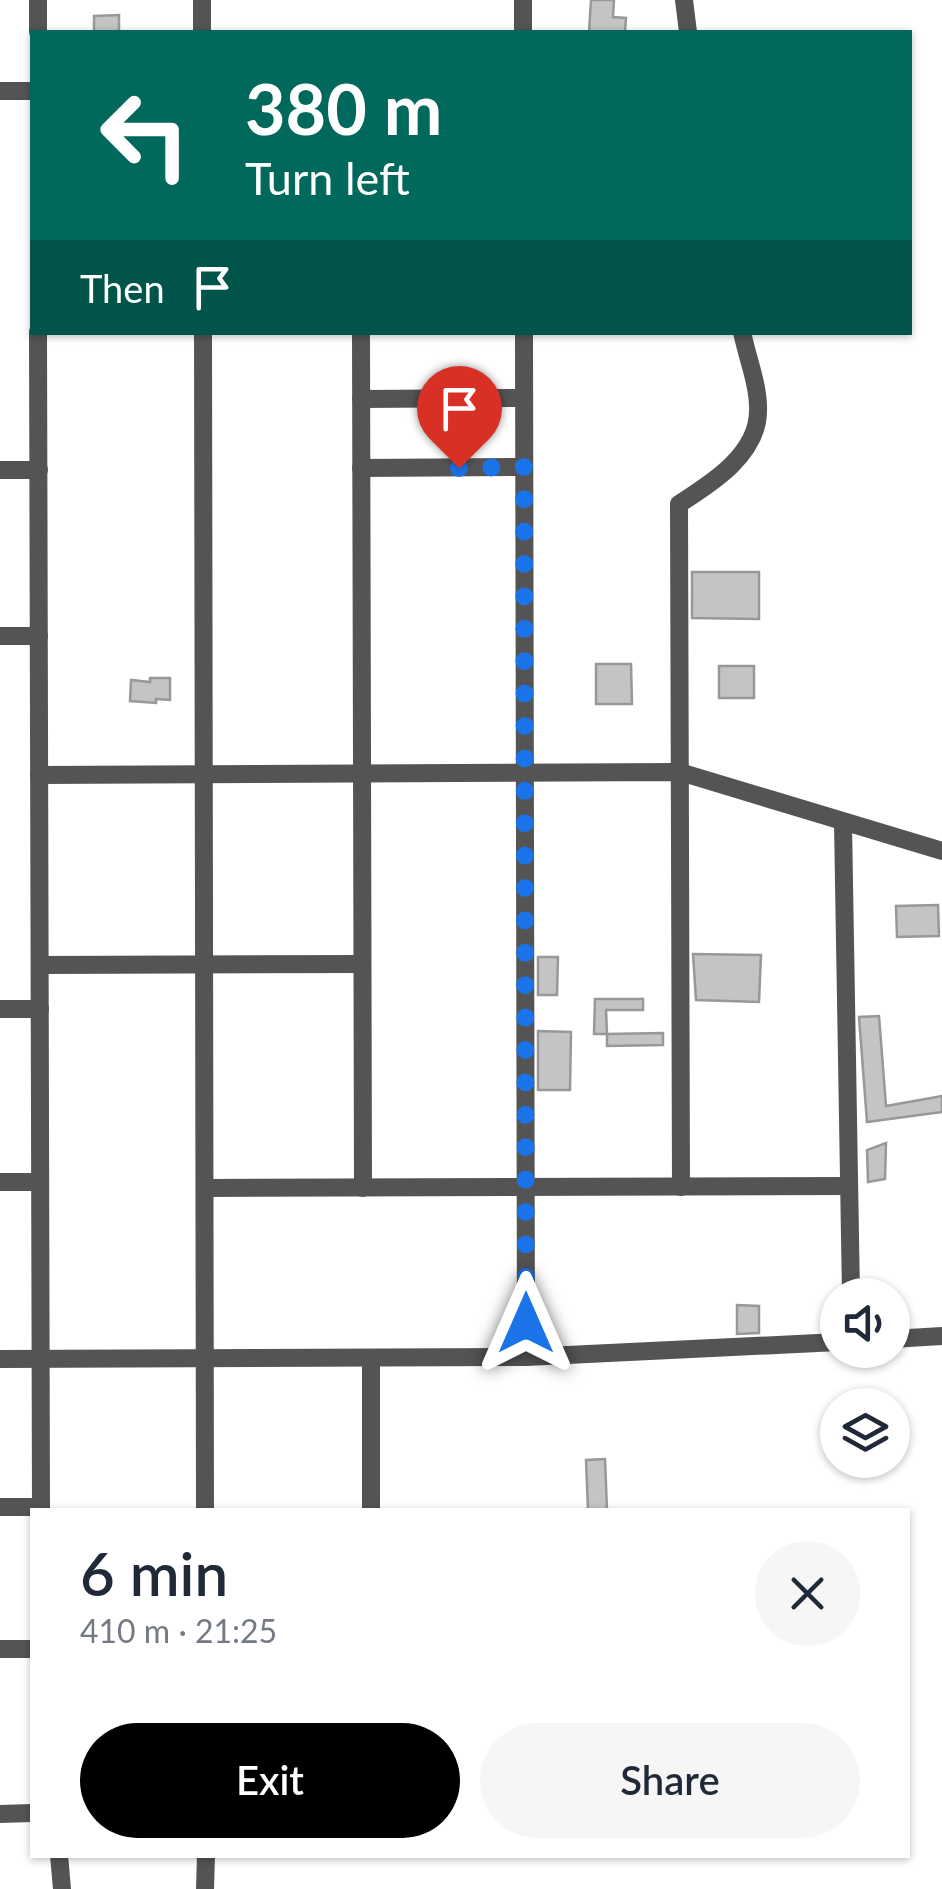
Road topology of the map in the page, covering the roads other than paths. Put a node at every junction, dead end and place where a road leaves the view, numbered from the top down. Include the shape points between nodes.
1 (38, 0) edge
2 (202, 0) edge
3 (523, 0) edge
4 (684, 0) edge
5 (38, 30) edge
6 (202, 30) edge
7 (523, 30) edge
8 (688, 30) edge
9 (0, 91) edge
10 (30, 91) edge
11 (38, 335) edge
12 (203, 335) edge
13 (361, 335) edge
14 (524, 335) edge
15 (743, 335) edge
16 (524, 398) junction
17 (361, 399) junction
18 (524, 467) junction
19 (361, 468) junction
20 (0, 470) edge
21 (39, 470) junction
22 (0, 636) edge
23 (39, 636) junction
24 (680, 772) junction
25 (524, 773) junction
26 (204, 774) junction
27 (362, 774) junction
28 (39, 775) junction
29 (842, 823) junction
30 (942, 851) edge
31 (362, 964) junction
32 (204, 965) junction
33 (40, 966) junction
34 (0, 1009) edge
35 (40, 1009) junction
36 (0, 1182) edge
37 (40, 1182) junction
38 (849, 1186) junction
39 (526, 1187) junction
40 (681, 1187) junction
41 (204, 1188) junction
42 (363, 1188) junction
43 (851, 1278) edge
44 (942, 1336) edge
45 (910, 1338) edge
46 (820, 1343) edge
47 (526, 1357) junction
48 (205, 1358) junction
49 (371, 1358) junction
50 (0, 1359) edge
51 (40, 1359) junction
52 (0, 1507) edge
53 (41, 1508) edge
54 (205, 1508) edge
55 (372, 1508) edge
56 (0, 1649) edge
57 (30, 1649) edge
58 (30, 1813) edge
59 (0, 1814) edge
60 (59, 1858) edge
61 (206, 1858) edge
62 (62, 1889) edge
63 (205, 1889) edge

1 - 5 street
2 - 6 street
3 - 7 street
4 - 8 street
9 - 10 street
11 - 21 street
12 - 26 street
13 - 17 street
14 - 16 street
15 - 24 street via 758,411 750,444 679,504
16 - 17 street
16 - 18 street
17 - 19 street
18 - 19 street
18 - 25 street
19 - 27 street
20 - 21 street
21 - 23 street
22 - 23 street
23 - 28 street
24 - 25 street
24 - 29 street
24 - 40 street
25 - 27 street
25 - 39 street
26 - 27 street
26 - 28 street
26 - 32 street
27 - 31 street
28 - 33 street
29 - 30 street
29 - 38 street
31 - 32 street
31 - 42 street
32 - 33 street
32 - 41 street
33 - 35 street
34 - 35 street
35 - 37 street
36 - 37 street
37 - 51 street
38 - 40 street
38 - 43 street
39 - 40 street
39 - 42 street
39 - 47 street
41 - 42 street
41 - 48 street
44 - 45 street
46 - 47 street
47 - 49 street
48 - 49 street
48 - 51 street
48 - 54 street
49 - 55 street
50 - 51 street
51 - 53 street
52 - 53 street
56 - 57 street
58 - 59 street
60 - 62 street
61 - 63 street

